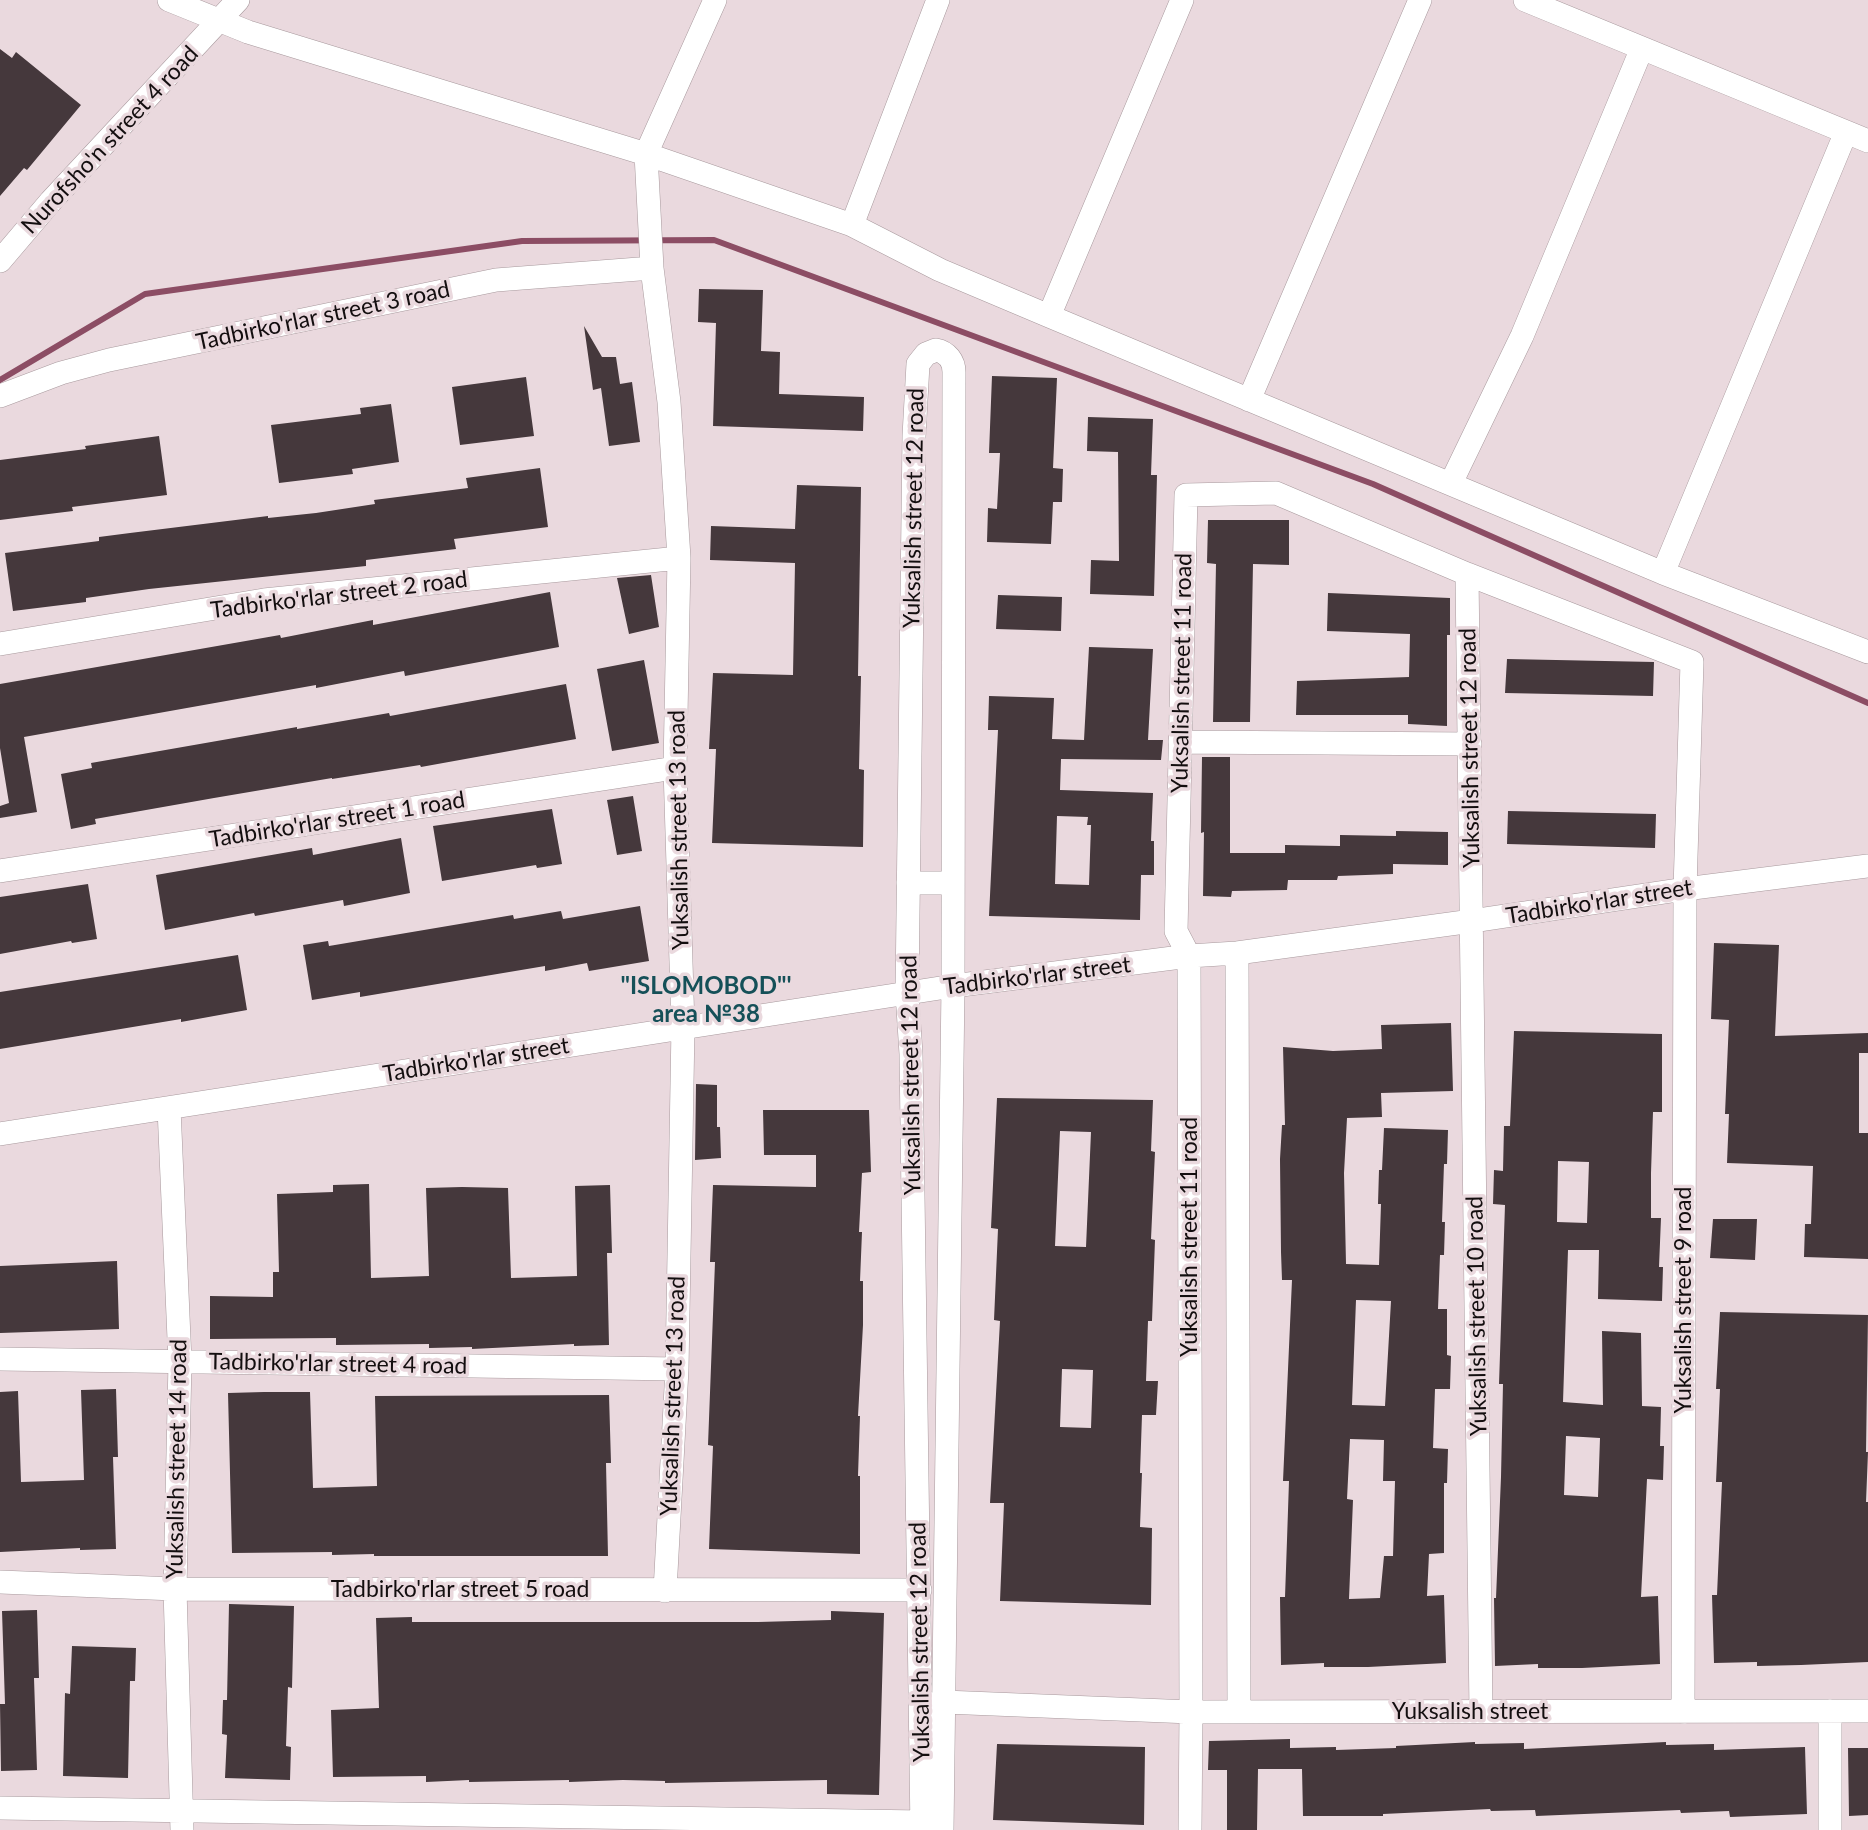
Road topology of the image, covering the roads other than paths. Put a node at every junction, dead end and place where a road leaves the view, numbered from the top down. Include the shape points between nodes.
1 (169, 0) edge
2 (238, 0) edge
3 (715, 0) edge
4 (938, 0) edge
5 (1182, 0) edge
6 (1420, 0) edge
7 (1525, 0) edge
8 (222, 20) junction
9 (1642, 48) junction
10 (1846, 132) junction
11 (1868, 141) edge
12 (646, 154) junction
13 (852, 225) junction
14 (651, 257) junction
15 (0, 261) edge
16 (1049, 316) junction
17 (0, 396) edge
18 (1248, 400) junction
19 (1451, 482) junction
20 (679, 558) junction
21 (1663, 573) junction
22 (1467, 575) junction
23 (0, 644) edge
24 (1868, 652) edge
25 (1180, 742) junction
26 (1470, 744) junction
27 (675, 768) junction
28 (1868, 866) edge
29 (0, 872) edge
30 (908, 883) junction
31 (953, 883) junction
32 (1685, 888) junction
33 (1472, 921) junction
34 (1237, 953) junction
35 (1189, 956) junction
36 (953, 986) junction
37 (907, 993) junction
38 (683, 1027) junction
39 (169, 1108) junction
40 (0, 1134) edge
41 (0, 1359) edge
42 (180, 1362) junction
43 (677, 1369) junction
44 (0, 1583) edge
45 (176, 1589) junction
46 (920, 1590) junction
47 (665, 1591) junction
48 (932, 1703) junction
49 (1830, 1711) junction
50 (1868, 1711) edge
51 (1191, 1712) junction
52 (1239, 1712) junction
53 (1481, 1712) junction
54 (1684, 1712) junction
55 (0, 1808) edge
56 (182, 1820) edge
57 (929, 1827) edge
58 (1190, 1830) edge
59 (1830, 1830) edge

1 - 8 street
2 - 8 street, Nurofsho'n street 4 road
3 - 12 street
4 - 13 street
5 - 16 street
6 - 18 street
7 - 9 street
8 - 12 street via 248,32
8 - 15 street, Nurofsho'n street 4 road
9 - 10 street
9 - 19 street via 1522,336
10 - 11 street
10 - 21 street
12 - 13 street
12 - 14 street, Yuksalish street 13 road
13 - 16 street via 940,270
14 - 17 street, Tadbirko'rlar street 3 road via 496,280 109,360
14 - 20 street, Yuksalish street 13 road via 669,402
16 - 18 street
18 - 19 street
19 - 21 street
20 - 23 street, Tadbirko'rlar street 2 road via 264,600
20 - 27 street, Yuksalish street 13 road
21 - 24 street
22 - 25 street, Yuksalish street 11 road via 1276,493 1186,495
22 - 26 street, Yuksalish street 12 road
22 - 32 street via 1692,662
25 - 26 street
25 - 35 street, Yuksalish street 11 road via 1176,931
26 - 33 street, Yuksalish street 12 road
27 - 29 street, Tadbirko'rlar street 1 road
27 - 38 street, Yuksalish street 13 road
28 - 32 street, Tadbirko'rlar street
30 - 31 street
30 - 31 street, Yuksalish street 12 road via 914,436 918,364 936,350 946,354 954,372
30 - 37 street, Yuksalish street 12 road
31 - 36 street, Yuksalish street 12 road
32 - 33 street, Tadbirko'rlar street
32 - 54 street, Yuksalish street 9 road
33 - 34 street, Tadbirko'rlar street
33 - 53 street, Yuksalish street 10 road
34 - 35 street, Tadbirko'rlar street
34 - 52 street
35 - 36 street, Tadbirko'rlar street
35 - 51 street, Yuksalish street 11 road
36 - 37 street, Tadbirko'rlar street
36 - 48 street, Yuksalish street 12 road
37 - 38 street, Tadbirko'rlar street
37 - 46 street, Yuksalish street 12 road
38 - 39 street, Tadbirko'rlar street
38 - 43 street, Yuksalish street 13 road
39 - 40 street, Tadbirko'rlar street
39 - 42 street, Yuksalish street 14 road
41 - 42 street, Tadbirko'rlar street 4 road
42 - 43 street, Tadbirko'rlar street 4 road
42 - 45 street, Yuksalish street 14 road
43 - 47 street, Yuksalish street 13 road
44 - 45 street, Tadbirko'rlar street 5 road
45 - 47 street, Tadbirko'rlar street 5 road
45 - 56 street, Yuksalish street 14 road
46 - 47 street, Tadbirko'rlar street 5 road
46 - 48 street, Yuksalish street 12 road
48 - 51 street
48 - 57 street, Yuksalish street 12 road
49 - 50 street, Yuksalish street
49 - 54 street, Yuksalish street
49 - 59 street
51 - 52 street, Yuksalish street
51 - 58 street
52 - 53 street, Yuksalish street
53 - 54 street, Yuksalish street
55 - 56 street
56 - 57 street

